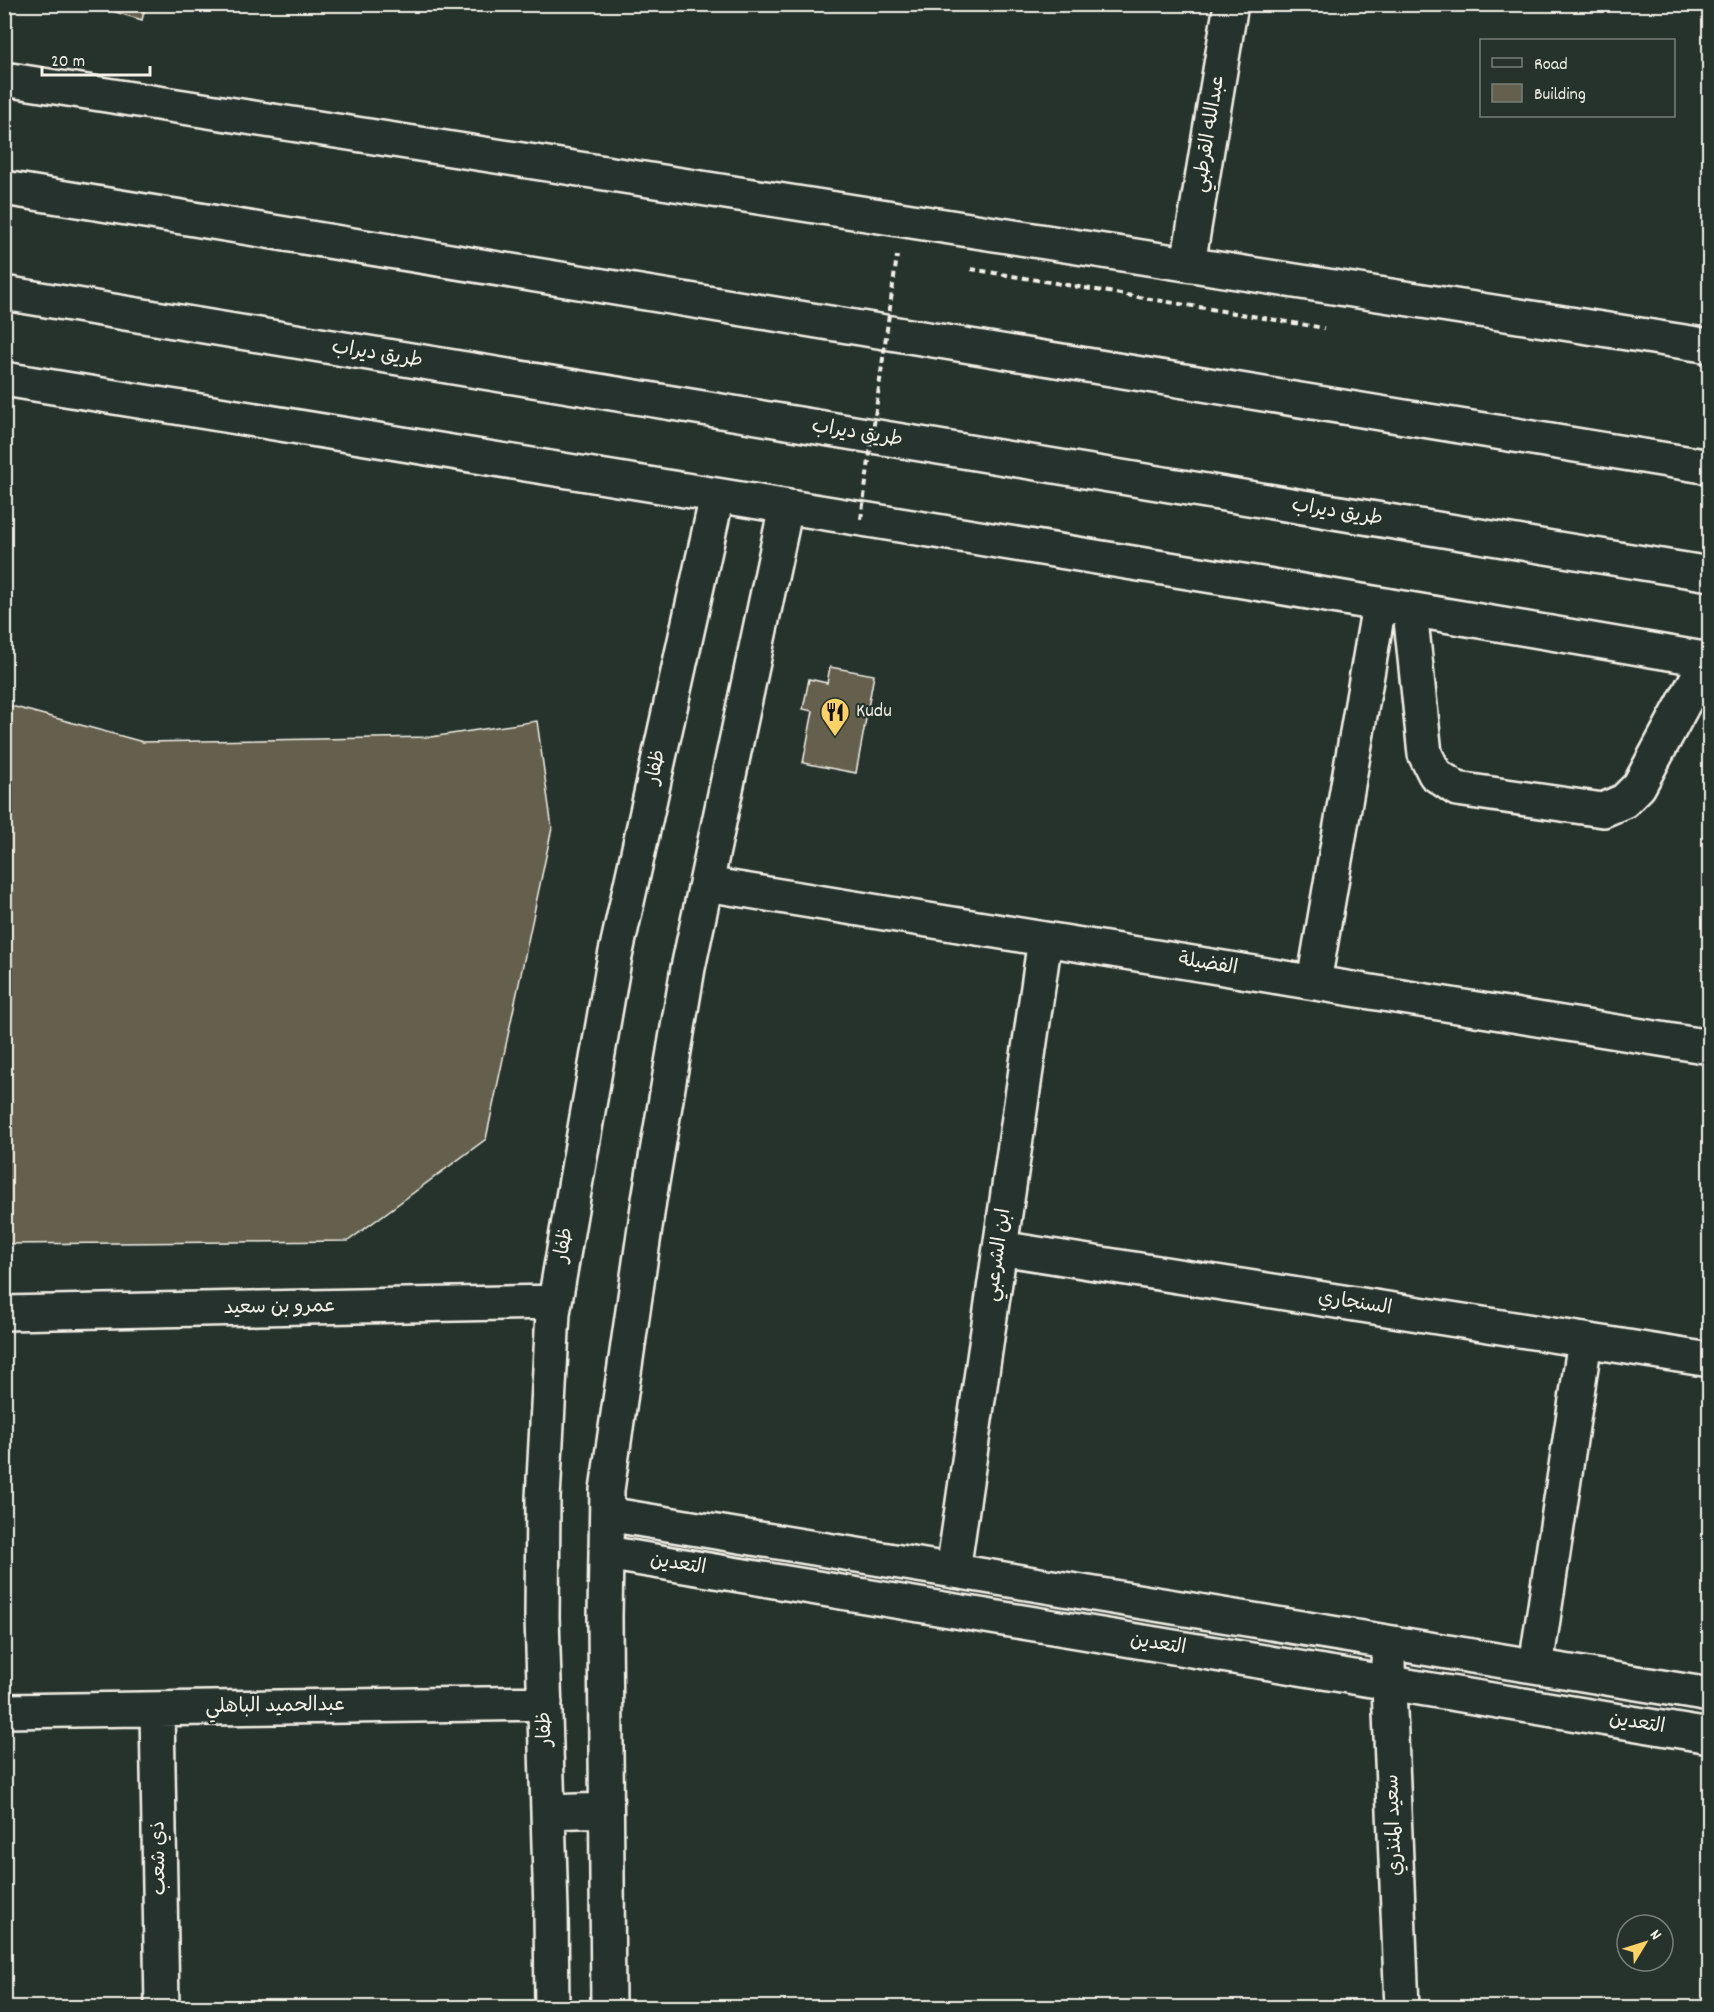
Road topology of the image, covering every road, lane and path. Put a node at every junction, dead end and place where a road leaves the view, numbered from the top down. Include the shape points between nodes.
1 (1231, 4) edge
2 (4, 79) edge
3 (4, 188) edge
4 (908, 258) dead end
5 (1188, 264) junction
6 (966, 268) dead end
7 (4, 293) edge
8 (1324, 328) dead end
9 (1710, 346) edge
10 (4, 379) edge
11 (1710, 467) edge
12 (717, 496) junction
13 (786, 507) junction
14 (861, 519) junction
15 (1710, 574) edge
16 (1395, 607) junction
17 (1708, 660) edge
18 (706, 884) junction
19 (1045, 939) junction
20 (1314, 982) junction
21 (1710, 1047) edge
22 (1000, 1248) junction
23 (555, 1302) junction
24 (4, 1313) edge
25 (1585, 1340) junction
26 (1710, 1360) edge
27 (607, 1514) junction
28 (606, 1553) junction
29 (953, 1571) junction
30 (1387, 1642) junction
31 (1536, 1666) junction
32 (1389, 1683) junction
33 (1710, 1695) edge
34 (545, 1703) junction
35 (157, 1709) junction
36 (4, 1711) edge
37 (1710, 1737) edge
38 (606, 1810) junction
39 (549, 1812) junction
40 (162, 2007) edge
41 (552, 2007) edge
42 (608, 2007) edge
43 (1402, 2007) edge

1 - 5 main road, عبدالله القرطبي
2 - 5 main road
3 - 11 main road
4 - 14 path, bridge via 897,256
5 - 9 main road
6 - 8 path
7 - 15 main road, طريق ديراب
10 - 12 main road
12 - 13 main road
12 - 23 main road, ظفار via 614,961
13 - 14 main road
13 - 18 main road
14 - 16 main road
16 - 17 main road
16 - 17 main road via 1425,754 1435,774 1457,789 1603,810 1624,801 1639,786
16 - 20 main road
18 - 19 main road, الفضيلة
18 - 27 main road via 688,968 650,1200 607,1490
19 - 20 main road, الفضيلة
19 - 22 main road, ابن الشرعبي
20 - 21 main road, الفضيلة
22 - 25 main road, السنجاري
22 - 29 main road, ابن الشرعبي
23 - 24 main road, عمرو بن سعيد
23 - 34 main road, ظفار via 543,1498
25 - 26 main road, السنجاري
25 - 31 main road
27 - 28 main road
27 - 29 main road, التعدين
28 - 32 main road, التعدين
28 - 38 main road
29 - 30 main road, التعدين
30 - 31 main road, التعدين
30 - 32 main road, سعيد المنذري
31 - 33 main road, التعدين
32 - 37 main road, التعدين
32 - 43 main road, سعيد المنذري
34 - 35 main road, عبدالحميد الباهلي
34 - 39 main road, ظفار
35 - 36 main road, عبدالحميد الباهلي
35 - 40 main road, ذي شعب
38 - 39 main road
38 - 42 main road
39 - 41 main road, ظفار

